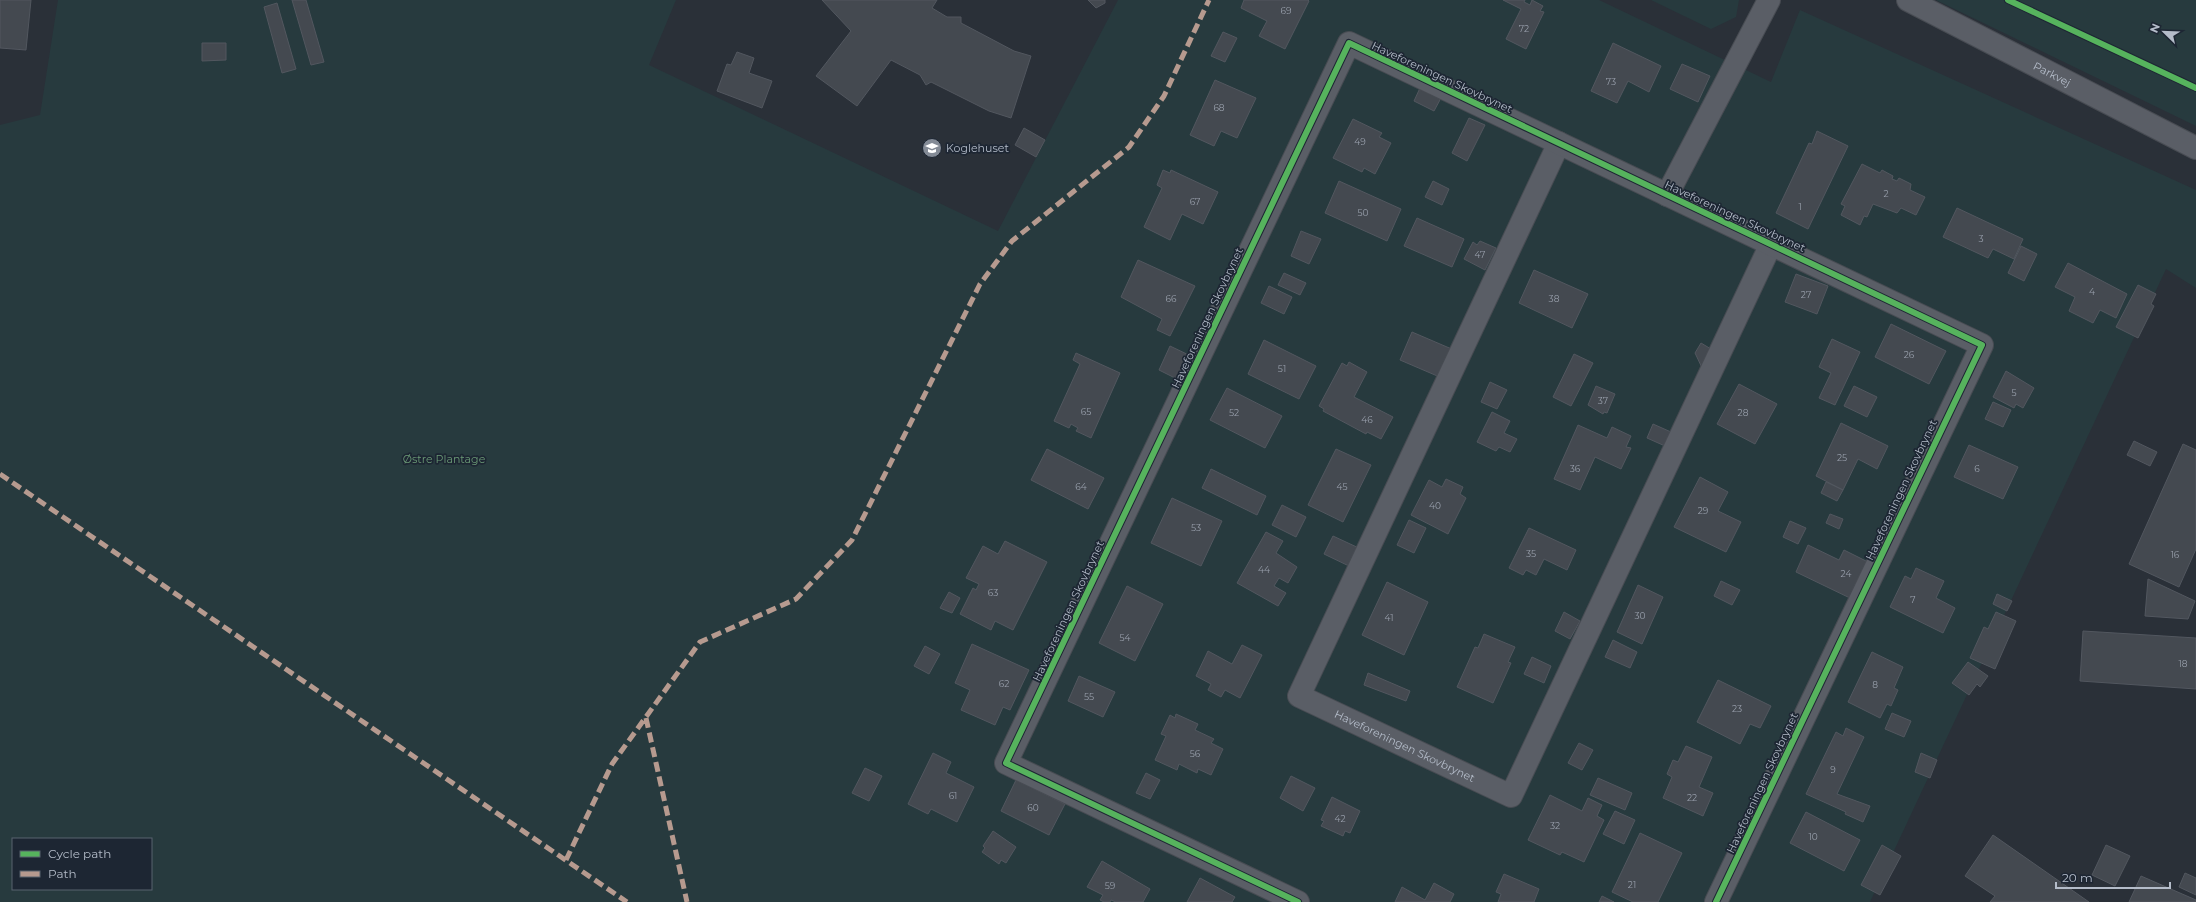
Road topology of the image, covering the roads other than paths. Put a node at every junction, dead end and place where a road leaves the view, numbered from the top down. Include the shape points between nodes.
1 (1769, 0) edge
2 (1908, 0) edge
3 (1559, 143) junction
4 (2196, 148) edge
5 (1667, 195) junction
6 (1771, 244) junction
7 (1298, 902) edge
8 (1716, 902) edge

1 - 5 street, Haveforeningen Skovbrynet
2 - 4 street, Parkvej
3 - 5 street, Haveforeningen Skovbrynet
3 - 6 street, Haveforeningen Skovbrynet via 1299,696 1306,700 1511,796
3 - 7 street, Haveforeningen Skovbrynet via 1349,43 1006,763
5 - 6 street, Haveforeningen Skovbrynet
6 - 8 street, Haveforeningen Skovbrynet via 1982,345

